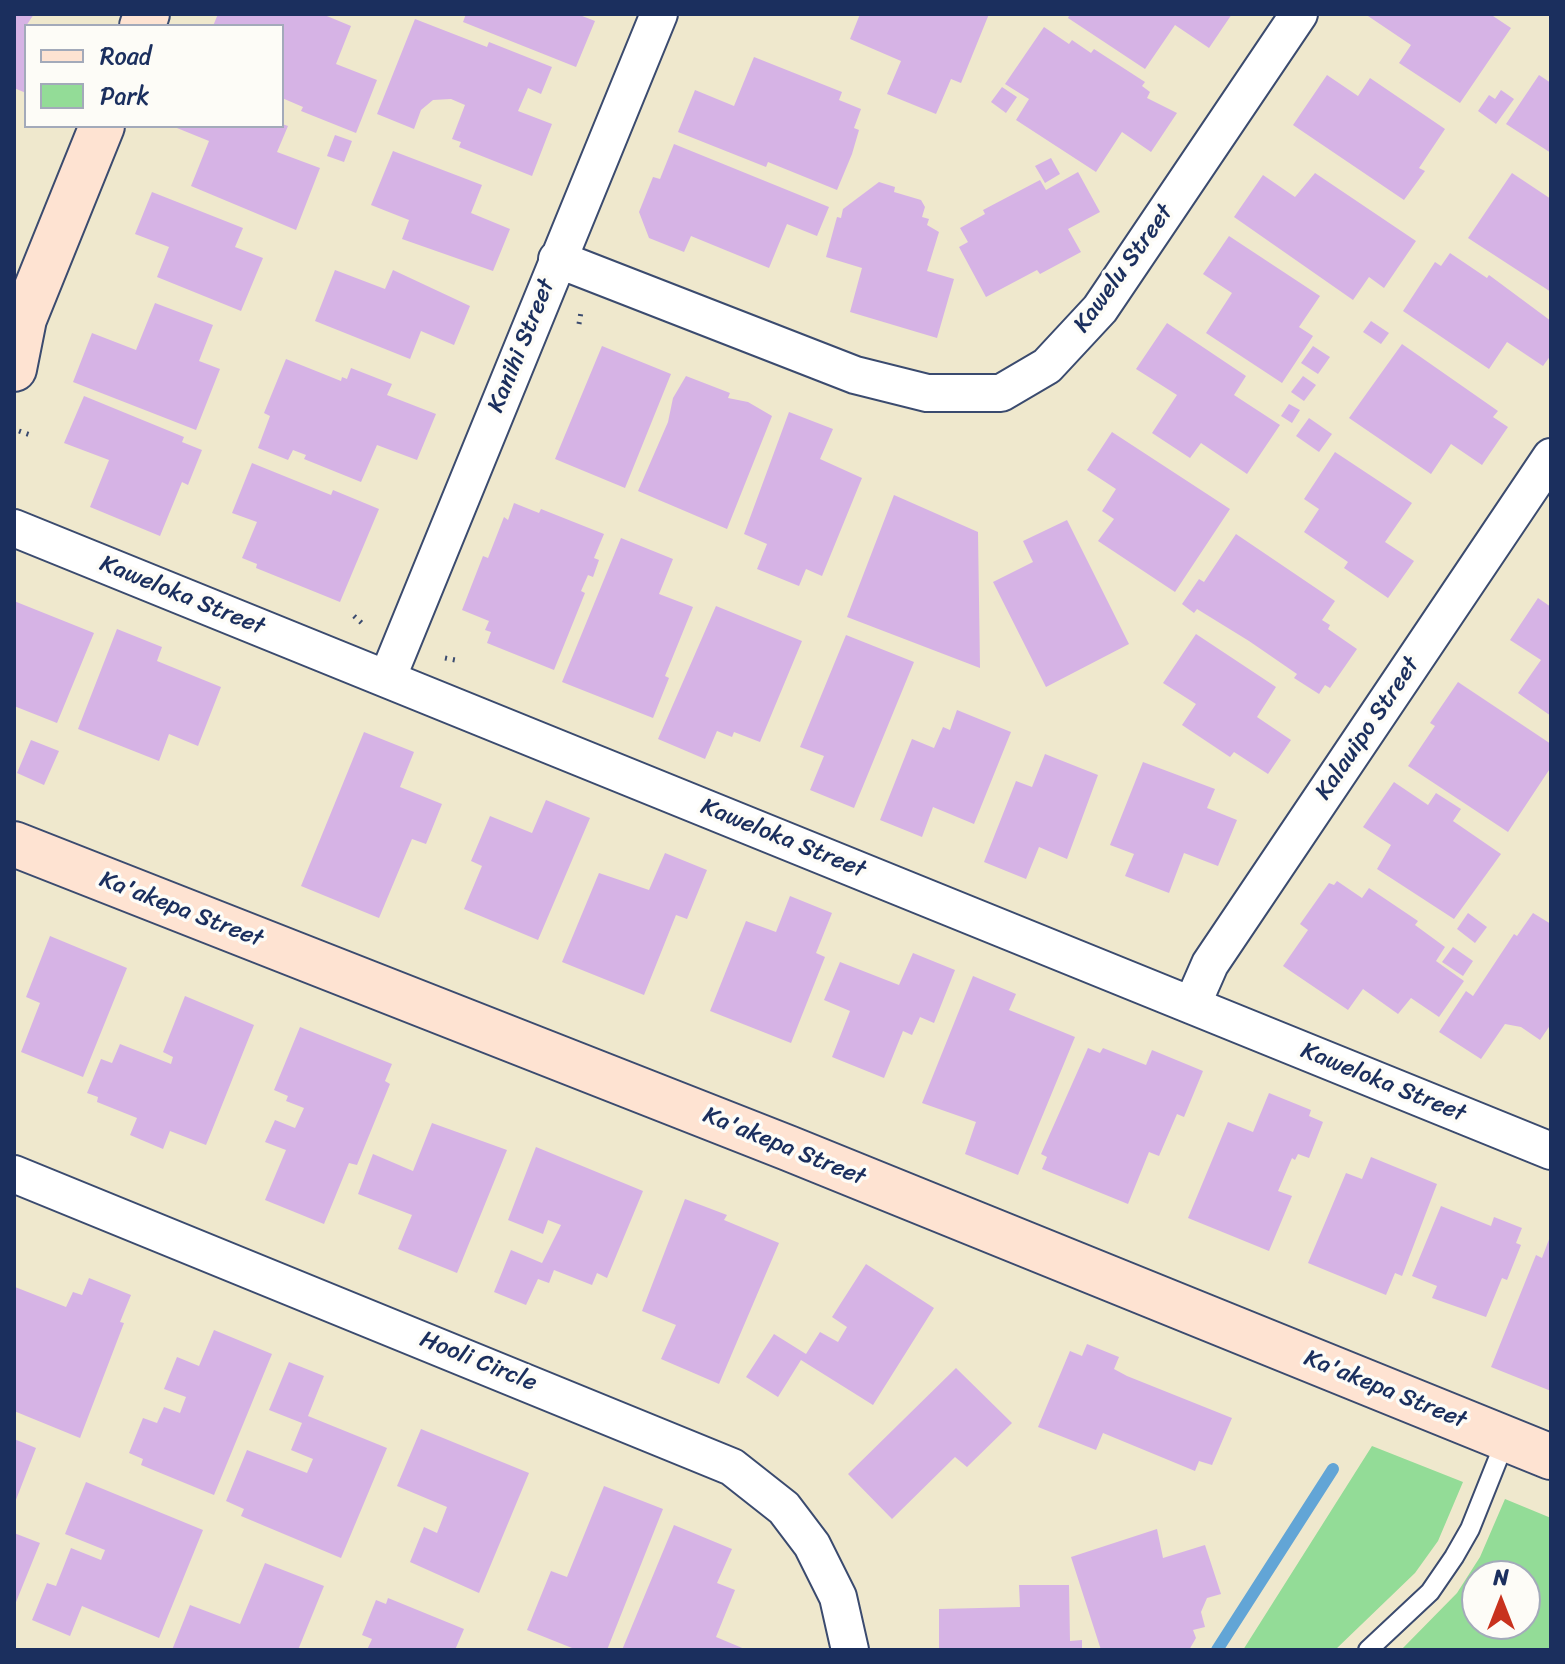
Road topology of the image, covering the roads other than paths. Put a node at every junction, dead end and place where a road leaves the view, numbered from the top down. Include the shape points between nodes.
1 (659, 14) edge
2 (1299, 14) edge
3 (101, 128) edge
4 (557, 259) junction
5 (19, 326) edge
6 (14, 369) edge
7 (1551, 457) edge
8 (14, 528) edge
9 (387, 679) junction
10 (14, 844) edge
11 (1192, 1005) junction
12 (1551, 1151) edge
13 (14, 1174) edge
14 (1506, 1439) junction
15 (1551, 1457) edge
16 (850, 1650) edge
17 (1368, 1650) edge

1 - 4 street, Kanihi Street
2 - 4 street, Kawelu Street via 1100,309 1047,366 1001,393 927,393 855,375
3 - 5 street
4 - 9 street, Kanihi Street
5 - 6 street
7 - 11 street, Kalauipo Street via 1210,964
8 - 9 street, Kaweloka Street
9 - 11 street, Kaweloka Street
10 - 14 street, Ka'akepa Street via 788,1148
11 - 12 street, Kaweloka Street
13 - 16 street, Hooli Circle via 732,1467 784,1508 812,1545 838,1597
14 - 15 street, Ka'akepa Street
14 - 17 lane via 1454,1557 1430,1592

